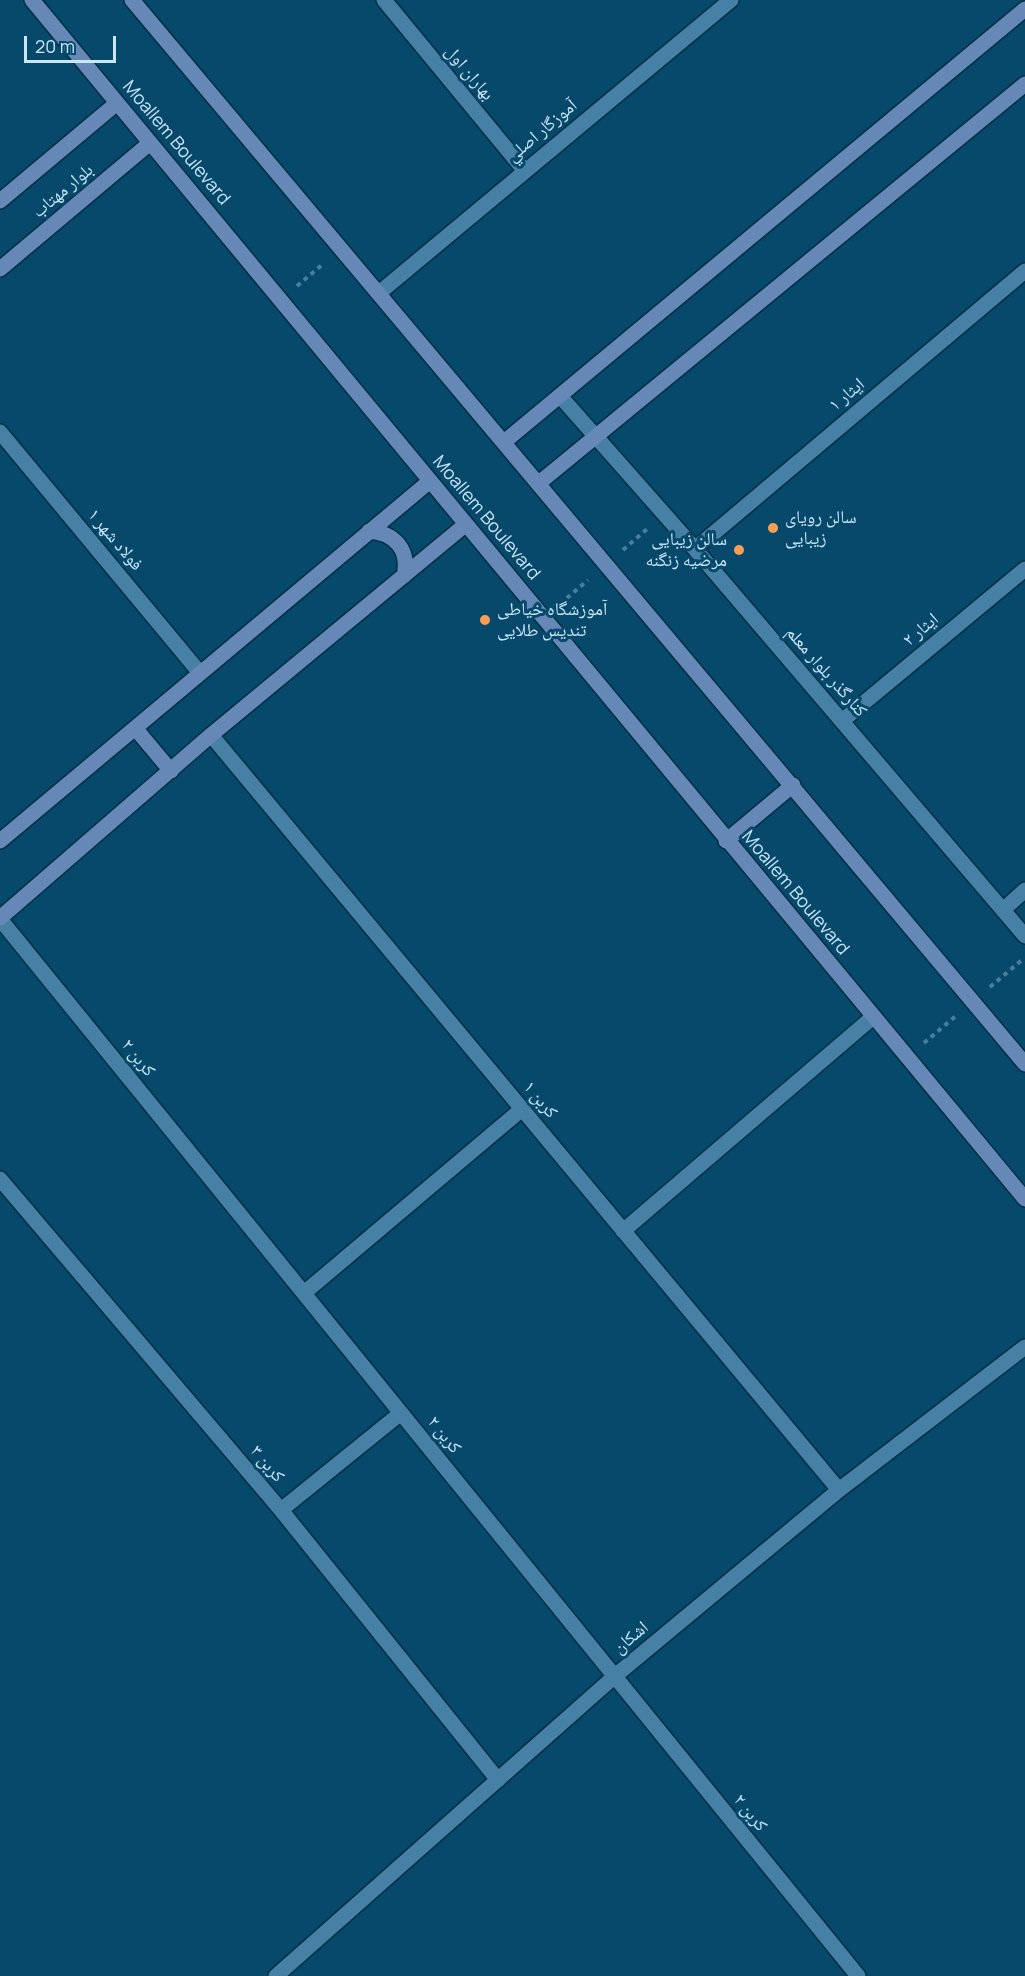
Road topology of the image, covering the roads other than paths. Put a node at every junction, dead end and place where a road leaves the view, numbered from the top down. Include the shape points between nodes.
1 (32, 0) edge
2 (132, 0) edge
3 (384, 0) edge
4 (731, 0) edge
5 (1025, 9) edge
6 (1025, 84) edge
7 (117, 103) junction
8 (150, 143) junction
9 (525, 171) junction
10 (0, 201) edge
11 (0, 269) edge
12 (1025, 271) edge
13 (379, 293) junction
14 (560, 396) junction
15 (0, 432) edge
16 (595, 436) junction
17 (504, 442) junction
18 (430, 481) junction
19 (539, 483) junction
20 (465, 525) junction
21 (369, 531) junction
22 (695, 549) junction
23 (1025, 569) edge
24 (404, 576) junction
25 (200, 673) junction
26 (843, 721) junction
27 (135, 728) junction
28 (211, 735) junction
29 (171, 771) junction
30 (793, 785) junction
31 (0, 841) edge
32 (726, 841) junction
33 (1025, 890) edge
34 (1003, 910) junction
35 (0, 919) edge
36 (1025, 936) edge
37 (873, 1017) junction
38 (1025, 1064) edge
39 (522, 1108) junction
40 (0, 1179) edge
41 (1025, 1199) edge
42 (623, 1231) junction
43 (304, 1293) junction
44 (1025, 1347) edge
45 (401, 1413) junction
46 (839, 1490) junction
47 (281, 1510) junction
48 (615, 1676) junction
49 (498, 1780) junction
50 (276, 1976) edge
51 (858, 1976) edge

1 - 7 main road, Moallem Boulevard
2 - 13 main road
3 - 9 street, بهاران اول
4 - 9 street, آموزگار اصلي
5 - 14 main road
6 - 16 main road
7 - 8 main road, Moallem Boulevard
7 - 10 main road, بلوار مهتاب
8 - 11 main road, بلوار مهتاب
8 - 18 main road, Moallem Boulevard
9 - 13 street, آموزگار اصلي
12 - 22 street, ایثار ۱
13 - 17 main road
14 - 16 street, کنارگذر بلوار معلم
14 - 17 main road
15 - 25 street, فولاد شهر ۱
16 - 19 main road
16 - 22 street, کنارگذر بلوار معلم
17 - 19 main road
18 - 20 main road, Moallem Boulevard
18 - 21 main road
19 - 30 main road
20 - 24 main road
20 - 32 main road, Moallem Boulevard
21 - 24 main road via 391,536 399,544 407,565
21 - 25 main road
22 - 26 street, کنارگذر بلوار معلم
23 - 26 street, ایثار ۲
24 - 28 main road
25 - 27 main road
26 - 34 street, کنارگذر بلوار معلم
27 - 29 main road
27 - 31 main road
28 - 29 main road
28 - 39 street, کربن ۱
29 - 35 main road
30 - 32 main road
30 - 38 main road
32 - 37 main road, Moallem Boulevard
33 - 34 street
34 - 36 street, کنارگذر بلوار معلم
35 - 43 street, کربن ۲
37 - 41 main road, Moallem Boulevard
37 - 42 street
39 - 42 street, کربن ۱
39 - 43 street
40 - 47 street, کربن ۳
42 - 46 street, کربن ۱
43 - 45 street, کربن ۲
44 - 46 street, اشکان
45 - 47 street
45 - 48 street, کربن ۲
46 - 48 street, اشکان
47 - 49 street, کربن ۳
48 - 49 street, اشکان
48 - 51 street, کربن ۲
49 - 50 street, اشکان

